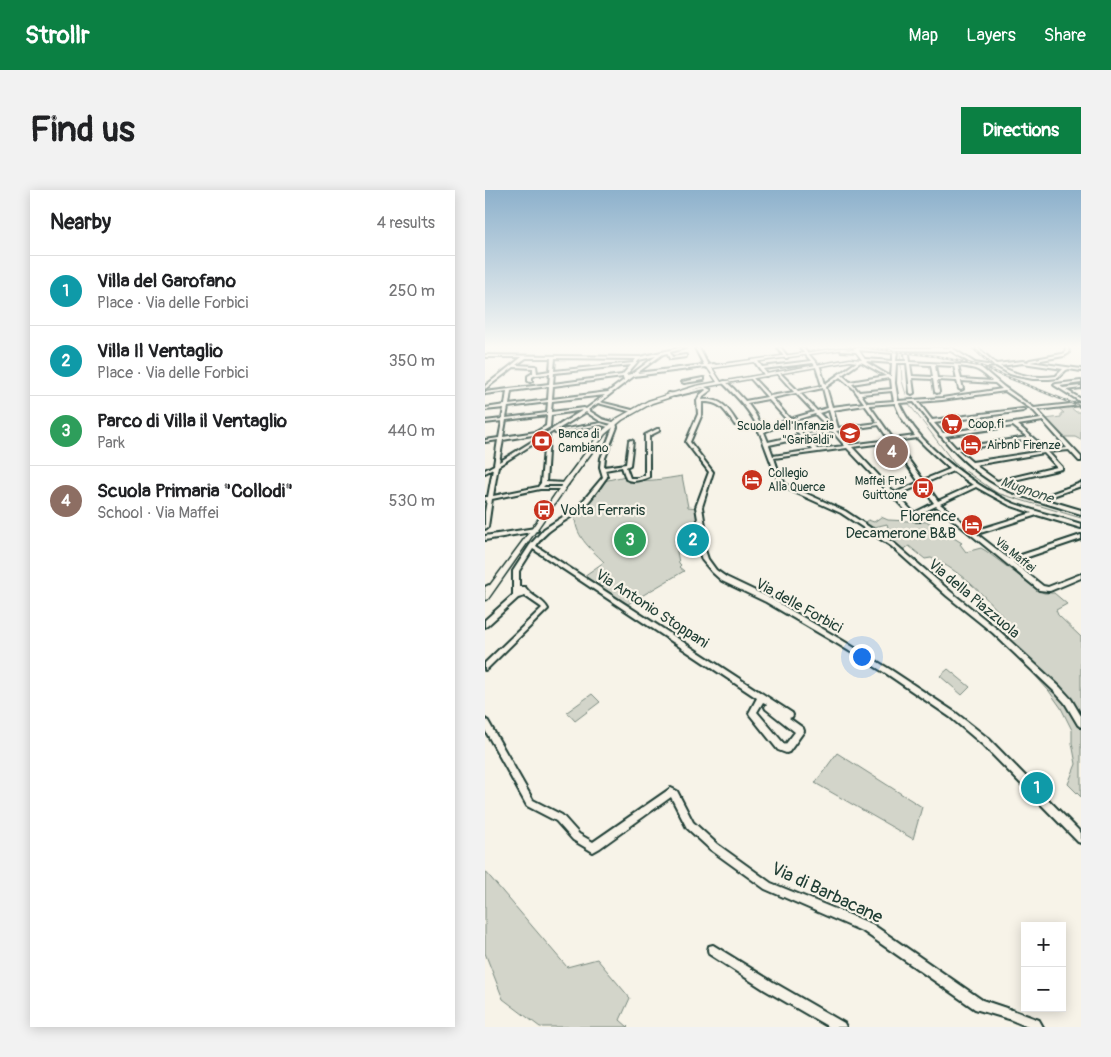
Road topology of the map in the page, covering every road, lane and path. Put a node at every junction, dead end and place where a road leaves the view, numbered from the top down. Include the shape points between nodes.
1 (541, 387) edge
2 (542, 387) edge
3 (551, 387) edge
4 (617, 387) edge
5 (702, 387) edge
6 (727, 387) edge
7 (760, 387) edge
8 (792, 387) edge
9 (824, 387) joint
10 (853, 387) edge
11 (893, 387) edge
12 (911, 387) edge
13 (936, 387) edge
14 (1001, 387) edge
15 (1059, 387) edge
16 (1081, 387) edge
17 (1062, 389) junction
18 (894, 390) junction
19 (1005, 390) junction
20 (509, 391) junction
21 (797, 392) junction
22 (937, 392) dead end
23 (485, 393) edge
24 (608, 393) junction
25 (858, 393) junction
26 (912, 393) dead end
27 (669, 394) junction
28 (769, 398) junction
29 (550, 400) junction
30 (699, 401) junction
31 (914, 401) junction
32 (597, 402) junction
33 (746, 402) junction
34 (896, 402) junction
35 (1081, 403) edge
36 (866, 404) junction
37 (506, 406) junction
38 (831, 408) junction
39 (485, 409) edge
40 (587, 409) junction
41 (1033, 409) junction
42 (1023, 410) dead end
43 (631, 411) junction
44 (816, 412) junction
45 (549, 414) junction
46 (984, 416) junction
47 (504, 420) junction
48 (789, 420) junction
49 (1045, 420) junction
50 (485, 422) edge
51 (930, 422) junction
52 (602, 423) junction
53 (736, 424) dead end
54 (881, 424) junction
55 (1015, 425) junction
56 (613, 427) junction
57 (997, 427) junction
58 (557, 430) junction
59 (658, 430) dead end
60 (835, 430) junction
61 (761, 432) junction
62 (537, 433) junction
63 (941, 435) junction
64 (803, 436) junction
65 (545, 437) junction
66 (917, 437) junction
67 (1031, 438) junction
68 (500, 439) junction
69 (485, 441) edge
70 (631, 441) dead end
71 (893, 441) junction
72 (767, 444) junction
73 (849, 447) junction
74 (955, 449) junction
75 (1068, 449) junction
76 (816, 451) junction
77 (1045, 452) junction
78 (771, 457) junction
79 (497, 458) junction
80 (1081, 460) edge
81 (503, 461) junction
82 (970, 464) junction
83 (496, 465) junction
84 (624, 466) junction
85 (603, 469) junction
86 (953, 469) junction
87 (486, 471) edge
88 (495, 472) junction
89 (921, 482) junction
90 (998, 482) junction
91 (1081, 484) edge
92 (541, 485) junction
93 (977, 485) junction
94 (564, 486) junction
95 (894, 495) junction
96 (488, 498) edge
97 (1040, 499) junction
98 (937, 504) junction
99 (1037, 512) junction
100 (1081, 512) edge
101 (913, 515) junction
102 (918, 520) dead end
103 (1081, 526) edge
104 (485, 528) edge
105 (534, 530) junction
106 (973, 533) junction
107 (1081, 537) edge
108 (485, 538) edge
109 (529, 544) junction
110 (1008, 562) junction
111 (1081, 576) edge
112 (488, 589) edge
113 (517, 589) junction
114 (526, 594) junction
115 (516, 596) junction
116 (485, 597) edge
117 (485, 624) edge
118 (485, 667) edge
119 (759, 697) junction
120 (789, 715) dead end
121 (485, 723) edge
122 (1081, 723) edge
123 (1081, 840) edge
124 (713, 950) dead end
125 (840, 1027) edge
126 (1037, 1027) edge

1 - 23 street
2 - 20 street
3 - 29 street
4 - 24 street
5 - 27 main road
6 - 33 street, Via della Piazzuola
7 - 28 street
8 - 21 street
9 - 21 street
9 - 38 street
10 - 25 street, Via Maffei
11 - 18 street
12 - 26 street
13 - 22 street
14 - 19 street
15 - 17 street
16 - 17 street
17 - 35 street
18 - 25 street
18 - 34 street
19 - 31 street
19 - 41 street
20 - 23 street
20 - 37 street
21 - 28 street
21 - 44 street
24 - 29 street
24 - 32 street
25 - 36 street, Via Maffei
27 - 30 street, Via delle Forbici via 675,396 709,389
27 - 43 main road
28 - 33 street
28 - 48 street
29 - 37 street
29 - 45 street
30 - 53 street via 719,402
30 - 123 street, Via delle Forbici via 700,413 688,442 711,472 699,507 703,532 701,547 705,560 714,571 845,645 953,715 986,742
31 - 34 street
31 - 51 street
32 - 40 street
32 - 43 street
33 - 61 street, Via della Piazzuola
34 - 36 street
34 - 66 street
35 - 41 street
36 - 38 street
36 - 54 street, Via Maffei
37 - 39 street
37 - 47 street
38 - 44 street
38 - 60 street
40 - 45 street
40 - 52 street
40 - 58 street
41 - 49 street
42 - 46 street
43 - 56 main road
44 - 48 street
44 - 60 street
45 - 47 street
45 - 62 street via 548,427
46 - 51 street
46 - 57 street
47 - 50 street
47 - 68 street
48 - 61 street
48 - 64 street
49 - 55 street
49 - 75 street
51 - 63 street
52 - 56 street
52 - 58 street
54 - 60 street
54 - 71 street, Via Maffei
55 - 57 street
55 - 67 street
56 - 85 street via 603,458
56 - 94 main road via 593,444
57 - 63 street
58 - 65 street
59 - 84 street via 647,435 647,476 628,479
60 - 64 street
60 - 73 street
61 - 72 street, Via della Piazzuola
62 - 65 street
62 - 68 street
63 - 74 street
64 - 72 street
64 - 76 street
65 - 81 street
65 - 92 street
66 - 71 street
66 - 86 street
67 - 74 street
67 - 77 street
68 - 69 street
68 - 79 street
70 - 84 street via 629,465
71 - 73 street
71 - 89 street, Via Maffei
72 - 78 street, Via della Piazzuola
73 - 76 street
73 - 95 street
74 - 82 street
75 - 77 street
75 - 80 street
76 - 78 street
77 - 82 street
77 - 90 street via 1060,468
78 - 122 street, Via della Piazzuola via 777,476 785,486 843,512 884,538 995,631 1063,695
79 - 81 street
79 - 83 street
81 - 83 street
82 - 90 street
83 - 87 street
83 - 88 street
84 - 85 street
85 - 109 street via 605,476 579,509
86 - 89 street
86 - 93 street
87 - 88 street
88 - 96 street
89 - 95 street
89 - 98 street, Via Maffei
90 - 97 street
91 - 97 street
92 - 94 street
92 - 96 street
93 - 98 street
93 - 99 street via 1001,499
94 - 105 main road
95 - 101 street
96 - 104 street
97 - 100 street
98 - 101 street
98 - 106 street, Via Maffei
99 - 103 street
99 - 106 street
101 - 102 street
105 - 108 street
105 - 109 main road
106 - 110 street, Via Maffei
107 - 110 street
109 - 112 main road
109 - 113 street via 516,571
109 - 119 street, Via Antonio Stoppani
110 - 111 street, Via Maffei via 1044,589
112 - 116 main road
113 - 114 street via 523,589
113 - 115 street
114 - 115 street
114 - 118 street via 545,609
115 - 117 street
119 - 119 street, Via Antonio Stoppani via 755,715 786,749 800,730
119 - 120 street, Via Antonio Stoppani
121 - 126 street, Via di Barbacane via 530,803 559,818 588,845 597,845 671,792 691,826 768,886 867,928 979,1005
124 - 125 street

